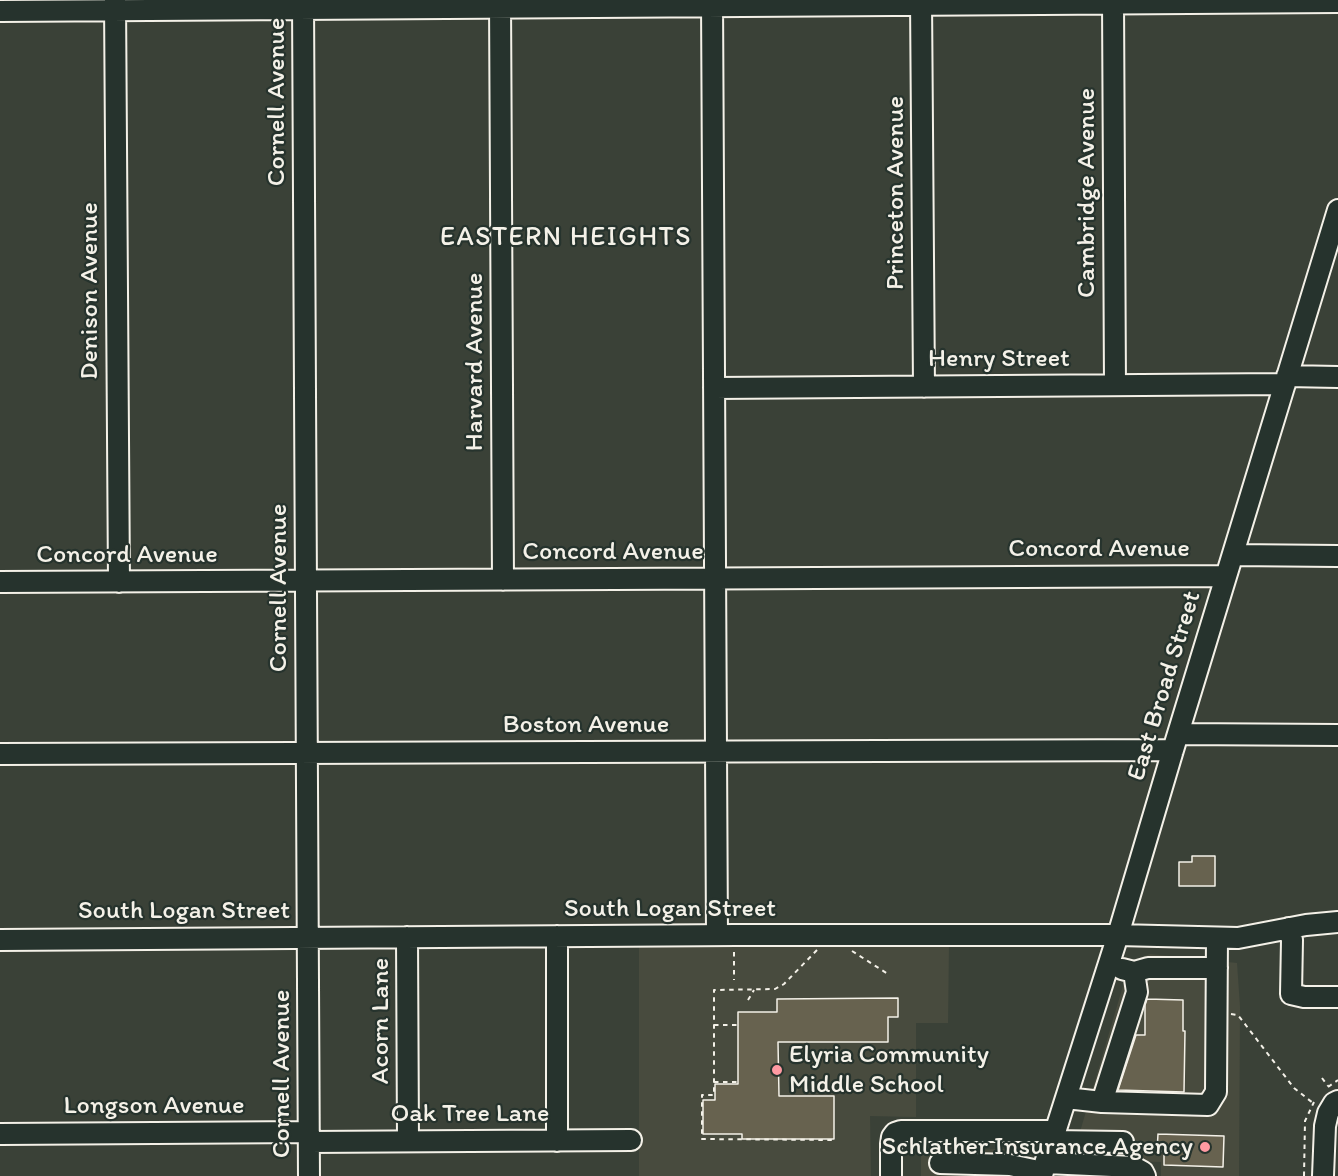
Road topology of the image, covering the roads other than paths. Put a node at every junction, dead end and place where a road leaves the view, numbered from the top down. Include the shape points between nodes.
1 (921, 2) edge
2 (1113, 2) edge
3 (1338, 2) edge
4 (712, 3) edge
5 (303, 4) edge
6 (500, 4) edge
7 (115, 5) edge
8 (0, 11) edge
9 (1338, 210) edge
10 (1338, 377) edge
11 (1286, 380) junction
12 (1115, 385) junction
13 (924, 387) junction
14 (714, 388) junction
15 (1233, 555) junction
16 (1338, 556) edge
17 (1226, 576) junction
18 (716, 578) junction
19 (503, 579) junction
20 (307, 581) junction
21 (0, 582) edge
22 (118, 582) junction
23 (1338, 735) edge
24 (1175, 742) junction
25 (716, 751) junction
26 (307, 753) junction
27 (0, 754) edge
28 (1338, 922) edge
29 (1289, 928) junction
30 (717, 935) junction
31 (1118, 935) junction
32 (557, 936) junction
33 (308, 937) junction
34 (407, 937) junction
35 (1217, 938) junction
36 (0, 940) edge
37 (1108, 966) junction
38 (1217, 968) junction
39 (1141, 970) junction
40 (1338, 997) edge
41 (1333, 1094) edge
42 (1066, 1098) junction
43 (1102, 1102) junction
44 (940, 1131) junction
45 (0, 1134) edge
46 (1054, 1136) junction
47 (309, 1137) junction
48 (631, 1140) dead end
49 (408, 1141) junction
50 (557, 1141) junction
51 (1123, 1142) dead end
52 (940, 1169) edge
53 (1043, 1170) edge
54 (1144, 1174) edge
55 (309, 1176) edge
56 (891, 1176) edge
57 (1323, 1176) edge

1 - 2 street
1 - 4 street
1 - 13 street, Princeton Avenue
2 - 3 street
2 - 12 street, Cambridge Avenue
4 - 6 street
4 - 14 street
5 - 6 street
5 - 7 street
5 - 20 street, Cornell Avenue
6 - 19 street, Harvard Avenue
7 - 8 street
7 - 22 street, Denison Avenue
9 - 11 street, East Broad Street
10 - 11 street, Henry Street
11 - 12 street, Henry Street
11 - 15 street, East Broad Street
12 - 13 street, Henry Street
13 - 14 street, Henry Street
14 - 18 street
15 - 16 street
15 - 17 street, East Broad Street
17 - 18 street, Concord Avenue
17 - 24 street, East Broad Street
18 - 19 street, Concord Avenue
18 - 25 street
19 - 20 street, Concord Avenue
20 - 22 street, Concord Avenue
20 - 26 street, Cornell Avenue
21 - 22 street, Concord Avenue
23 - 24 street, Boston Avenue
24 - 25 street, Boston Avenue
24 - 31 street, East Broad Street
25 - 26 street, Boston Avenue
25 - 30 street
26 - 27 street, Boston Avenue
26 - 33 street, Cornell Avenue
28 - 29 street, South Logan Street
29 - 35 street, South Logan Street
29 - 40 street via 1291,994
30 - 31 street, South Logan Street
30 - 32 street, South Logan Street
31 - 35 street, South Logan Street
31 - 37 street, East Broad Street
32 - 34 street, South Logan Street
32 - 50 street
33 - 34 street, South Logan Street
33 - 36 street, South Logan Street
33 - 47 street, Cornell Avenue
34 - 49 street, Acorn Lane
35 - 38 street
37 - 39 street
37 - 42 street, East Broad Street
38 - 39 street
38 - 43 street via 1216,1092 1208,1105
39 - 43 street
41 - 57 street via 1334,1103 1325,1126
42 - 43 street
42 - 46 street, East Broad Street
44 - 46 street
44 - 52 street
44 - 56 street via 895,1133
45 - 47 street, Longson Avenue
46 - 51 street
46 - 53 street, East Broad Street
47 - 49 street, Oak Tree Lane
47 - 55 street, Cornell Avenue
48 - 50 street, Oak Tree Lane
49 - 50 street, Oak Tree Lane
52 - 53 street via 1010,1165
53 - 54 street via 1134,1167

